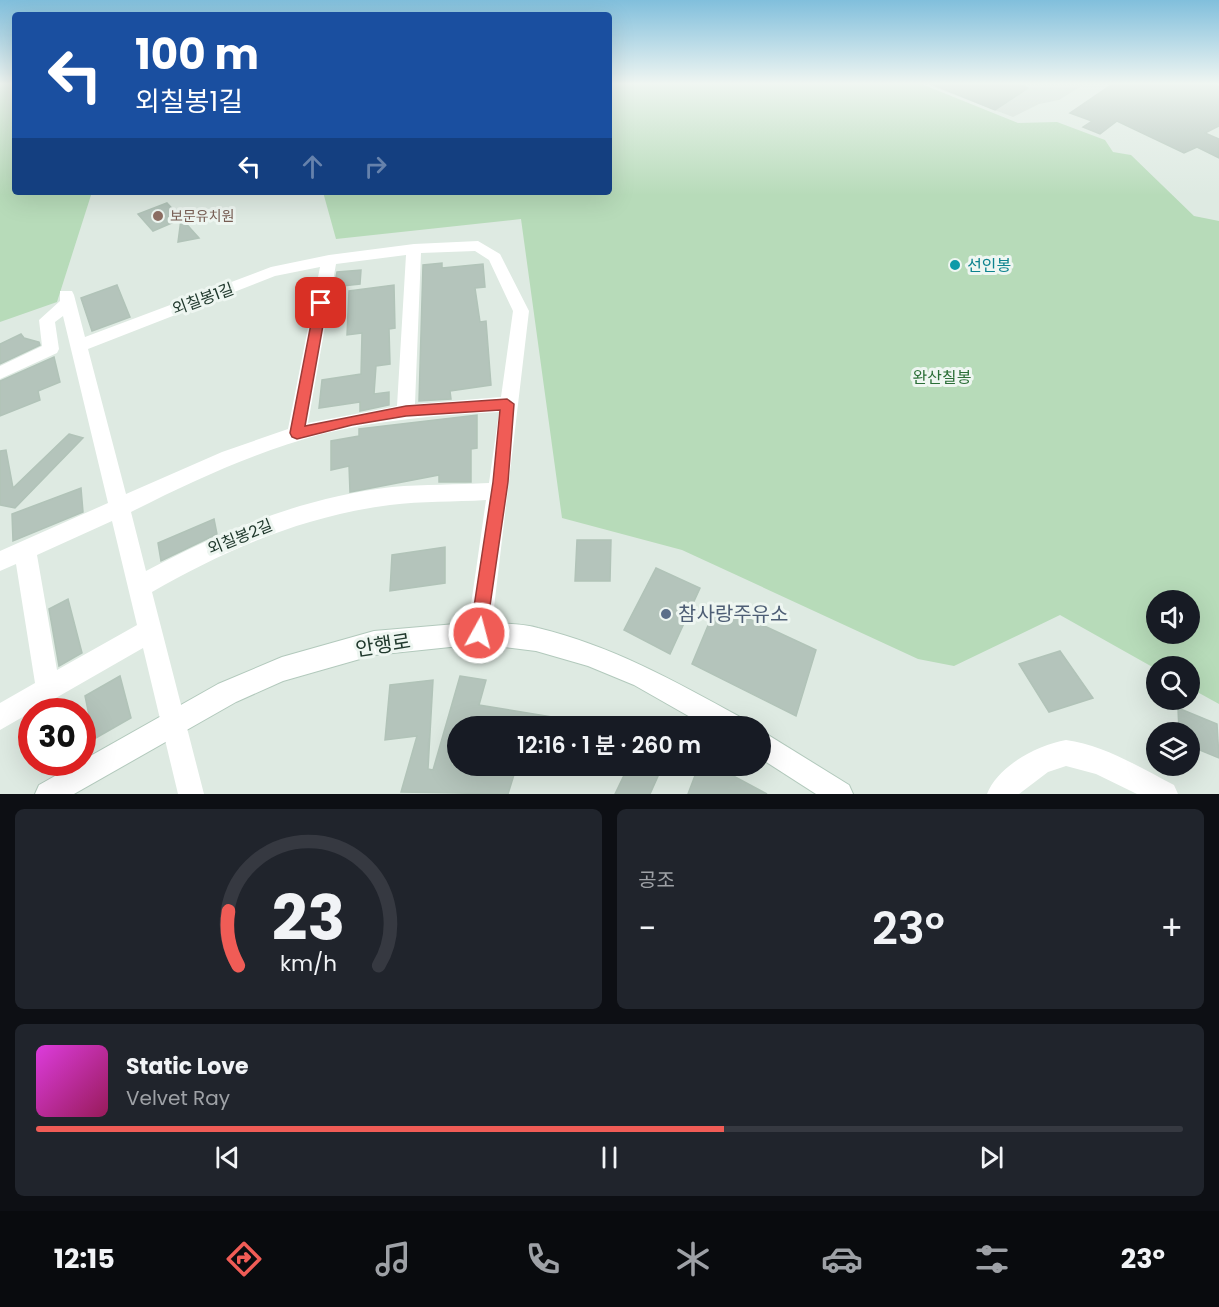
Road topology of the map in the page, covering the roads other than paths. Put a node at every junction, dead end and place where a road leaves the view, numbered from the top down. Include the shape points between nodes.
1 (414, 249) junction
2 (329, 260) junction
3 (78, 346) junction
4 (0, 373) edge
5 (507, 404) junction
6 (406, 411) junction
7 (297, 433) junction
8 (497, 491) junction
9 (119, 508) junction
10 (25, 550) junction
11 (0, 561) edge
12 (139, 587) junction
13 (150, 632) junction
14 (479, 633) junction
15 (48, 689) junction
16 (713, 716) edge
17 (0, 717) edge
18 (173, 722) junction
19 (771, 750) edge
20 (48, 794) edge
21 (191, 794) edge
22 (840, 794) edge
23 (1000, 794) edge
24 (1165, 794) edge

1 - 2 street, 외칠봉1길
1 - 5 street, 외칠봉1길 via 478,246 495,257 521,311
1 - 6 street
2 - 3 street, 외칠봉1길 via 271,272
2 - 7 street
3 - 4 street via 67,299 47,320 51,349
3 - 9 street
5 - 6 street
5 - 8 street, 외칠봉1길
6 - 7 street
7 - 9 street via 190,473
8 - 12 street, 외칠봉2길 via 394,496 288,518 196,556
8 - 14 street, 외칠봉1길
9 - 10 street
9 - 12 street
10 - 11 street
10 - 15 street
12 - 13 street
13 - 15 street
13 - 18 street
14 - 16 street, 안행로 via 536,639 588,654 642,676
14 - 18 street, 안행로 via 374,643 282,669
15 - 17 street
18 - 20 street, 안행로
18 - 21 street
19 - 22 street
23 - 24 street via 1035,766 1067,753 1104,765

